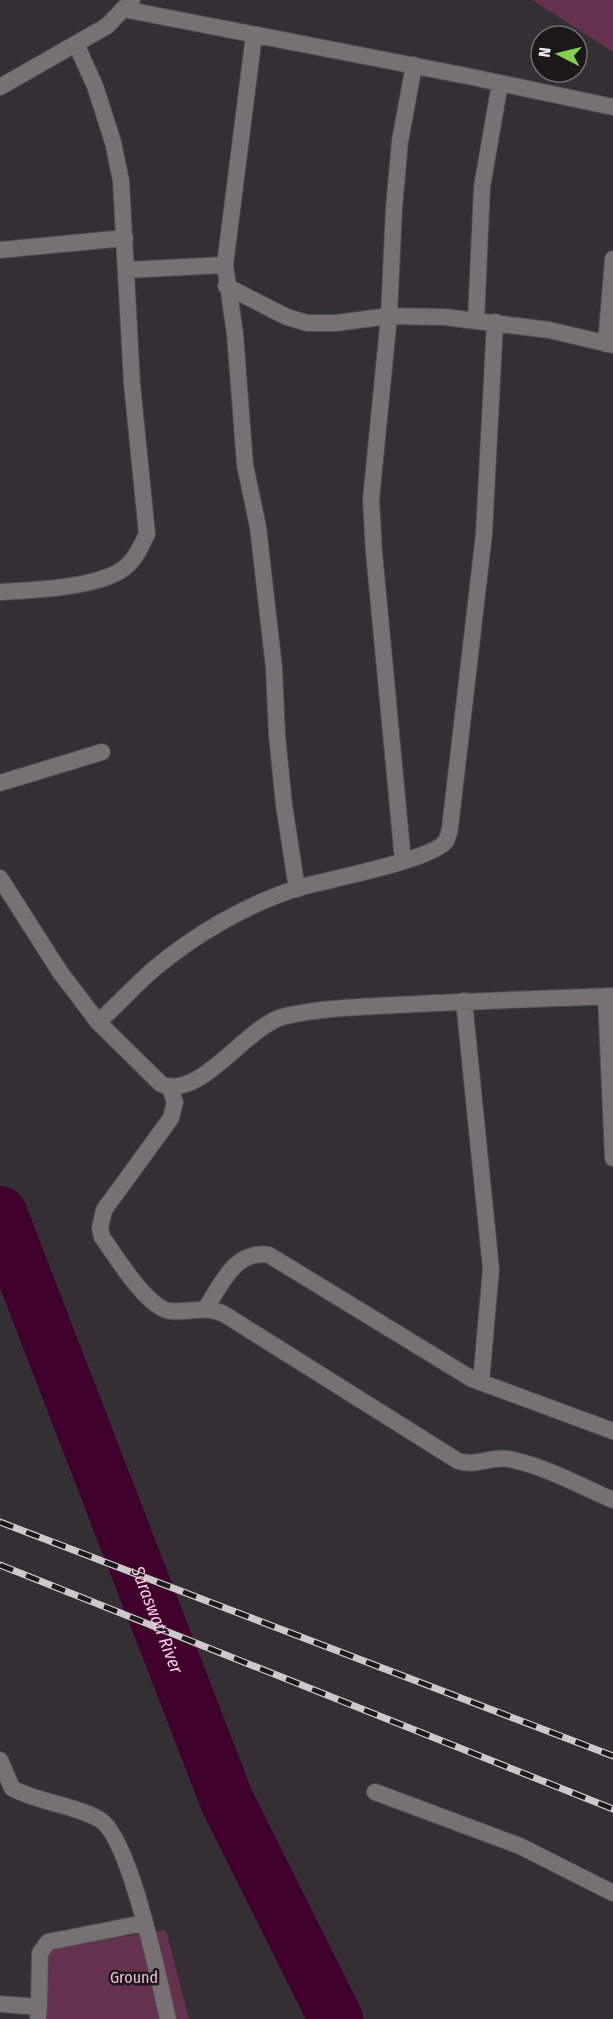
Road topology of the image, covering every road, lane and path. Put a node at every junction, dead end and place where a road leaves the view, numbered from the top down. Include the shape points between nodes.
1 (128, 5) edge
2 (254, 35) junction
3 (76, 44) junction
4 (414, 65) junction
5 (500, 83) junction
6 (0, 87) edge
7 (613, 107) edge
8 (125, 238) junction
9 (0, 250) edge
10 (613, 259) edge
11 (225, 265) junction
12 (126, 270) junction
13 (226, 285) junction
14 (389, 316) junction
15 (476, 320) junction
16 (495, 322) junction
17 (609, 344) edge
18 (0, 592) edge
19 (102, 752) dead end
20 (0, 783) edge
21 (403, 861) junction
22 (0, 878) edge
23 (297, 889) junction
24 (610, 996) edge
25 (464, 1001) junction
26 (98, 1022) junction
27 (170, 1088) junction
28 (613, 1158) edge
29 (205, 1309) junction
30 (481, 1382) junction
31 (613, 1431) edge
32 (613, 1500) edge
33 (0, 1760) edge
34 (3, 1778) edge
35 (375, 1791) dead end
36 (613, 1893) edge
37 (144, 1923) junction
38 (0, 2004) edge
39 (38, 2013) edge
40 (168, 2019) edge

1 - 2 street
1 - 3 street via 107,26
2 - 4 street
2 - 11 street
3 - 6 street
3 - 8 street via 113,142 121,181
4 - 5 street
4 - 14 street via 400,141
5 - 7 street
5 - 15 street via 482,187
8 - 9 street
8 - 12 street
10 - 17 street
11 - 12 street
11 - 13 street
12 - 18 street via 132,384 147,534 136,556 120,571 68,586
13 - 14 street via 287,317 307,322 336,323
13 - 23 street via 235,334 245,465 261,547 284,805
14 - 15 street
14 - 21 street via 371,500
15 - 16 street
16 - 17 street
16 - 21 street via 484,534 450,828 446,841 438,848
19 - 20 street
21 - 23 street
22 - 26 street via 60,972
23 - 26 street via 240,913 195,939 154,969
24 - 25 street
24 - 28 street
25 - 27 street via 283,1017 254,1031 197,1078 181,1088
25 - 30 street via 491,1269
26 - 27 street via 161,1084
27 - 29 street via 175,1102 171,1118 104,1209 100,1228 102,1237 155,1304 173,1311
29 - 30 street via 244,1256 256,1252 269,1255
29 - 32 street via 224,1314 458,1461 474,1464 507,1459
30 - 31 street
33 - 34 street
34 - 37 street via 18,1791 99,1819 109,1828 120,1845
35 - 36 street via 520,1846
37 - 39 street via 43,1946
37 - 40 street
38 - 39 street

